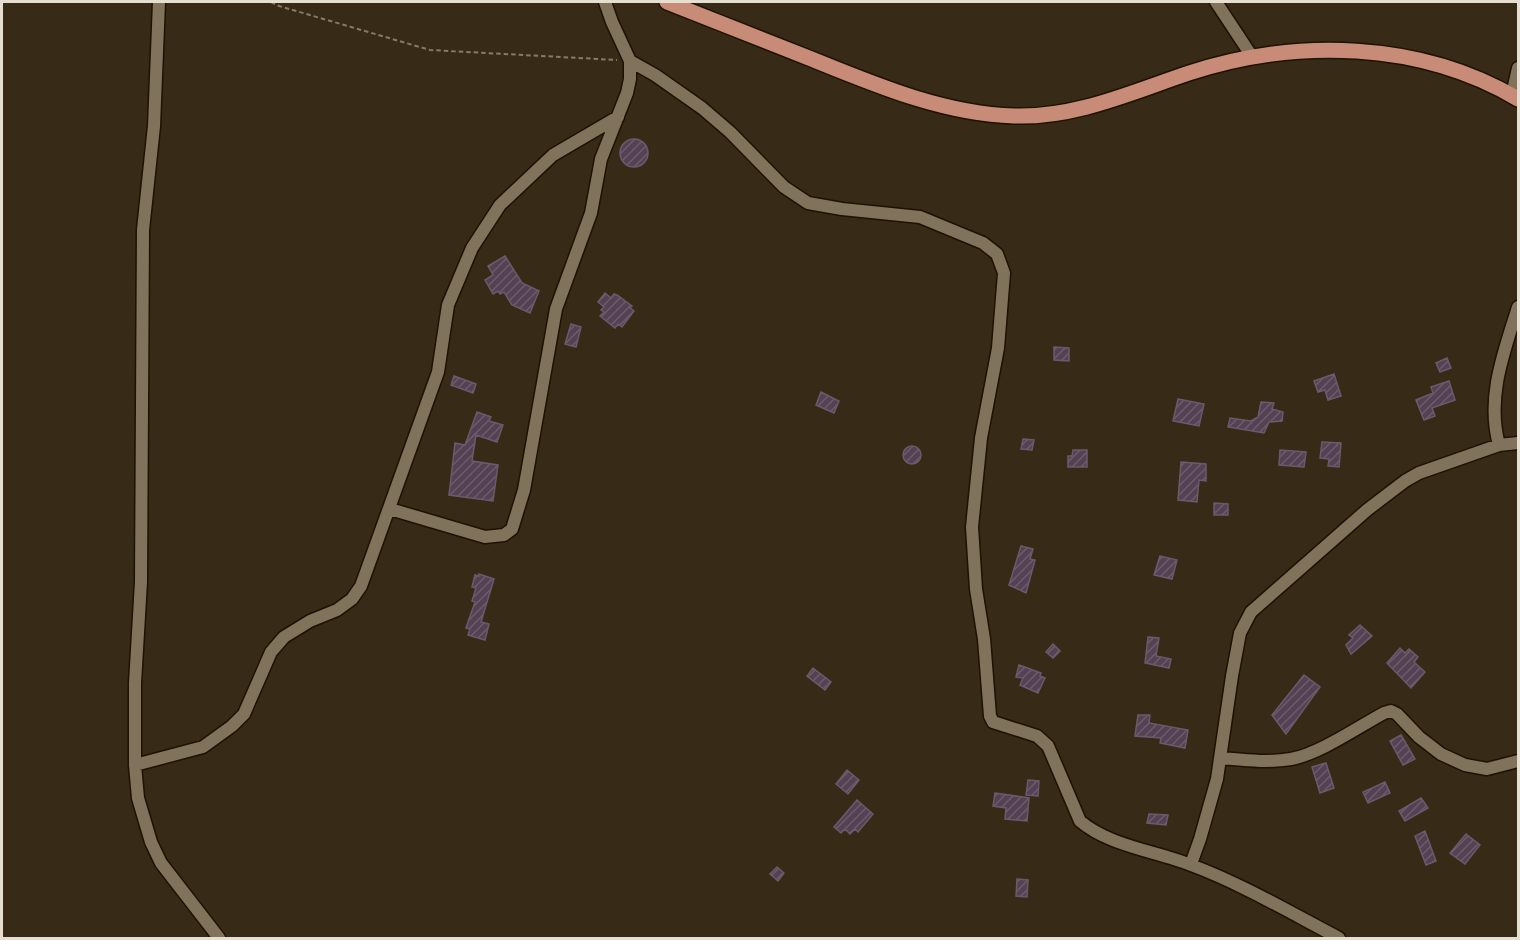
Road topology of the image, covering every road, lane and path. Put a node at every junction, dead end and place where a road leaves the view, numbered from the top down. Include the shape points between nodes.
1 (159, 2) edge
2 (271, 2) edge
3 (605, 2) edge
4 (667, 2) edge
5 (1216, 2) edge
6 (1253, 58) junction
7 (630, 61) junction
8 (1518, 68) edge
9 (1515, 97) edge
10 (618, 117) junction
11 (1518, 307) edge
12 (1518, 443) edge
13 (1499, 445) junction
14 (390, 509) junction
15 (1220, 758) junction
16 (1518, 761) edge
17 (135, 765) junction
18 (1191, 864) junction
19 (219, 939) edge
20 (1340, 939) edge

1 - 17 street via 154,126 144,230
2 - 7 path via 430,50
3 - 7 street
4 - 6 main road via 911,97 1003,115 1053,114 1081,108 1190,73
5 - 6 street
6 - 9 main road via 1323,50 1409,57
7 - 10 street via 630,79
7 - 18 street via 702,108 784,187 808,203 920,217 983,243 997,254 1004,273 998,348 981,438 972,526 990,716 996,725 1037,736 1048,746 1080,821 1089,828
8 - 9 street
10 - 14 street via 553,155 500,205 472,248 448,305 438,372
10 - 14 street via 601,159 591,213 556,309 524,490 512,529 504,535 485,537
11 - 13 street via 1497,376 1493,418
12 - 13 street
13 - 15 street via 1405,481 1251,612 1240,633
14 - 17 street via 361,586 352,599 284,638 271,652 244,714 203,747
15 - 16 street via 1263,762 1293,759 1391,711 1441,754 1465,765 1487,769
15 - 18 street
17 - 19 street via 138,798 160,863
18 - 20 street

